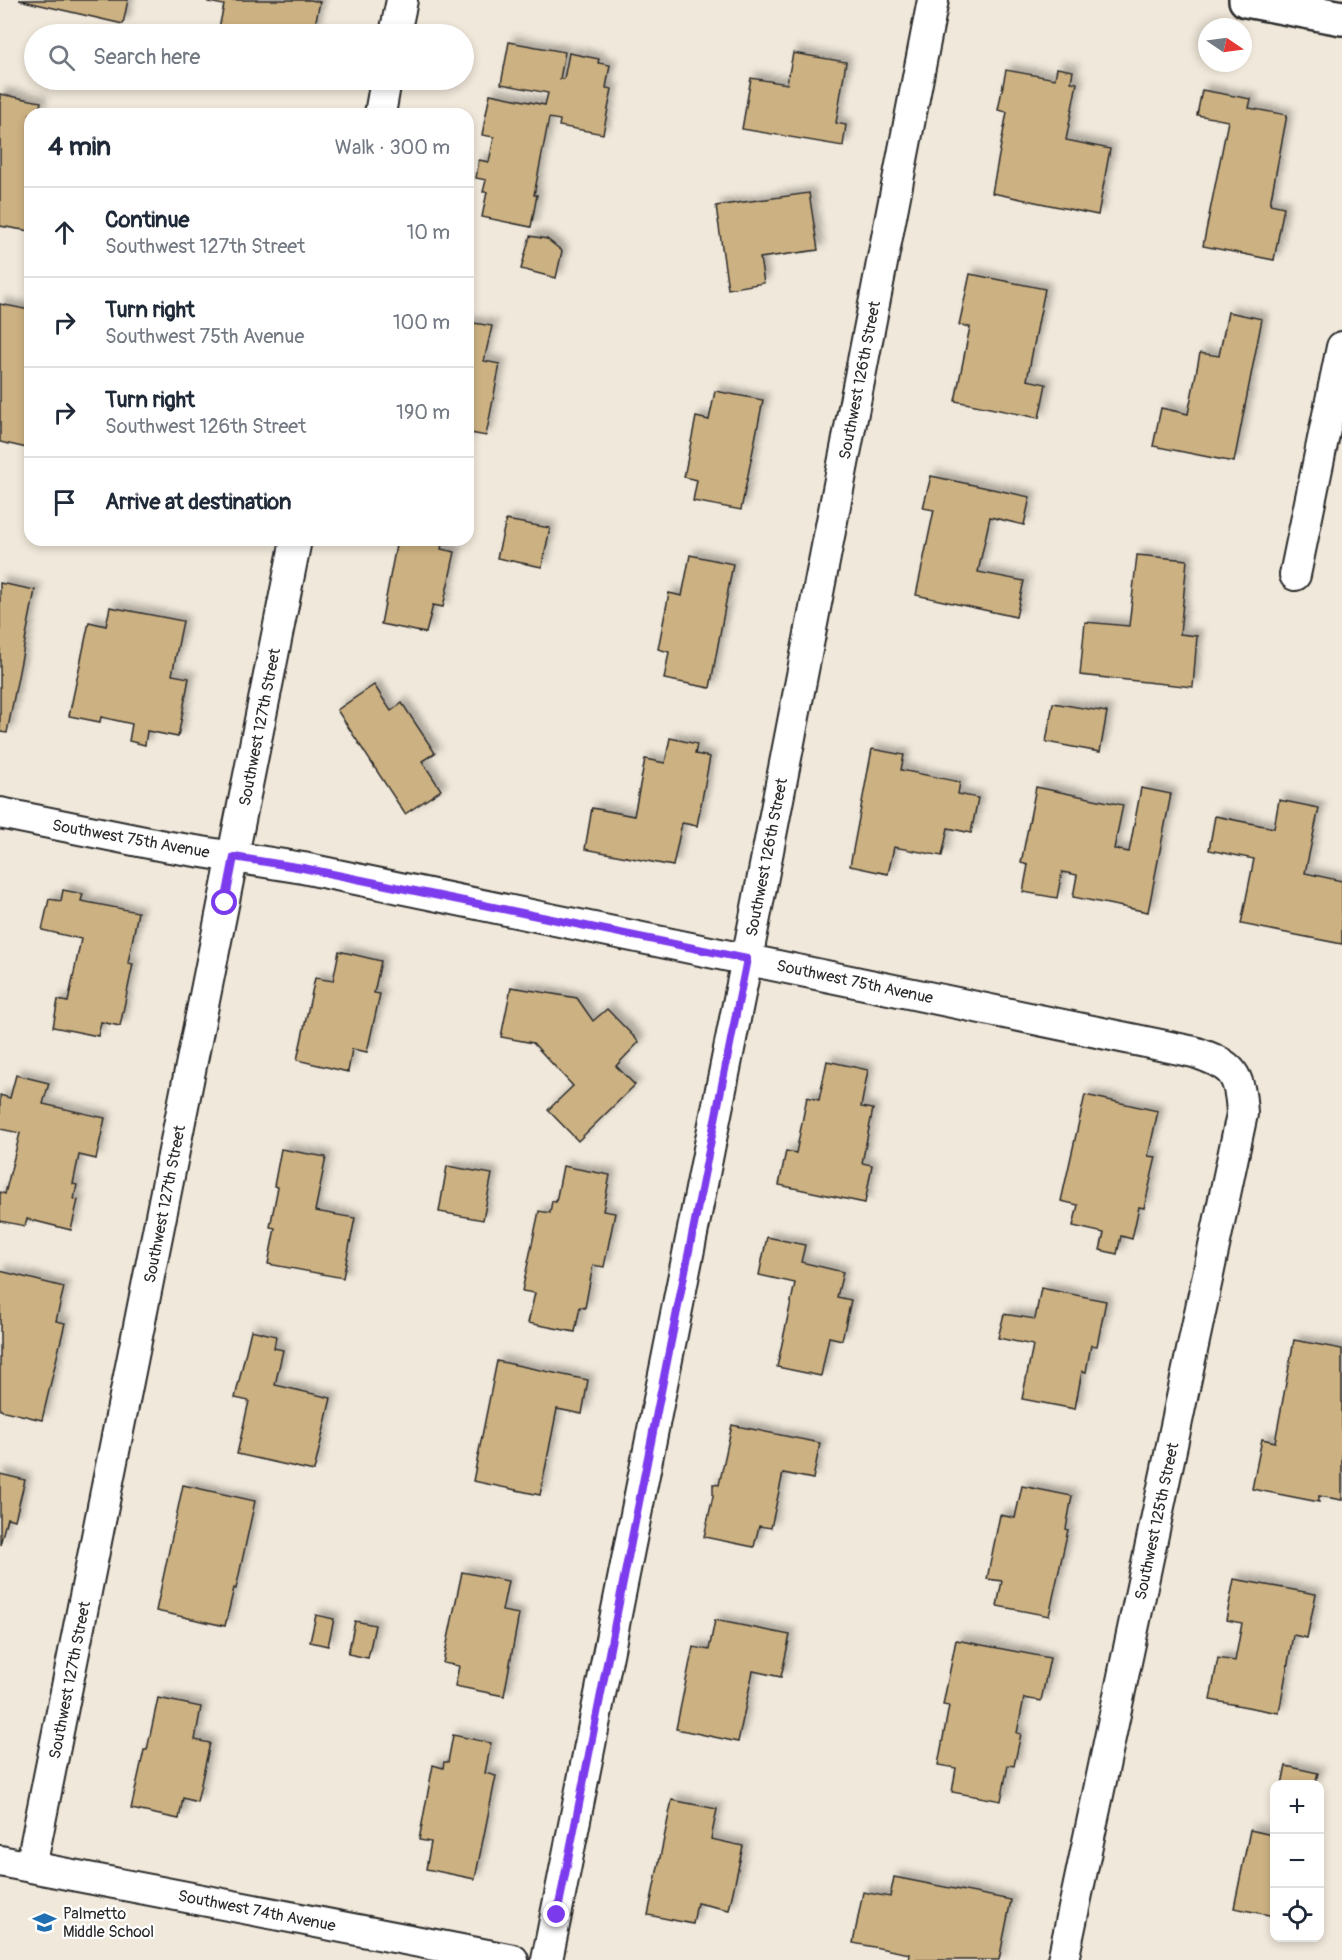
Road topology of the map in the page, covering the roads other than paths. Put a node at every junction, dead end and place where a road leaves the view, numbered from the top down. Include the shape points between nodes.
1 (402, 0) edge
2 (933, 0) edge
3 (1246, 0) edge
4 (1342, 18) edge
5 (397, 24) edge
6 (384, 90) edge
7 (381, 108) edge
8 (1342, 346) edge
9 (295, 546) edge
10 (1295, 575) dead end
11 (0, 813) edge
12 (234, 857) junction
13 (747, 959) junction
14 (1239, 1083) joint
15 (0, 1861) edge
16 (31, 1867) junction
17 (513, 1960) edge
18 (547, 1960) edge
19 (1063, 1960) edge

1 - 5 street
2 - 13 street, Southwest 126th Street
3 - 4 street
6 - 7 street
8 - 10 street
9 - 12 street, Southwest 127th Street
11 - 12 street, Southwest 75th Avenue
12 - 13 street, Southwest 75th Avenue
12 - 16 street, Southwest 127th Street
13 - 14 street, Southwest 75th Avenue via 1194,1052 1215,1059
13 - 18 street, Southwest 126th Street
14 - 19 street, Southwest 125th Street via 1242,1114
15 - 16 street, Southwest 74th Avenue
16 - 17 street, Southwest 74th Avenue

